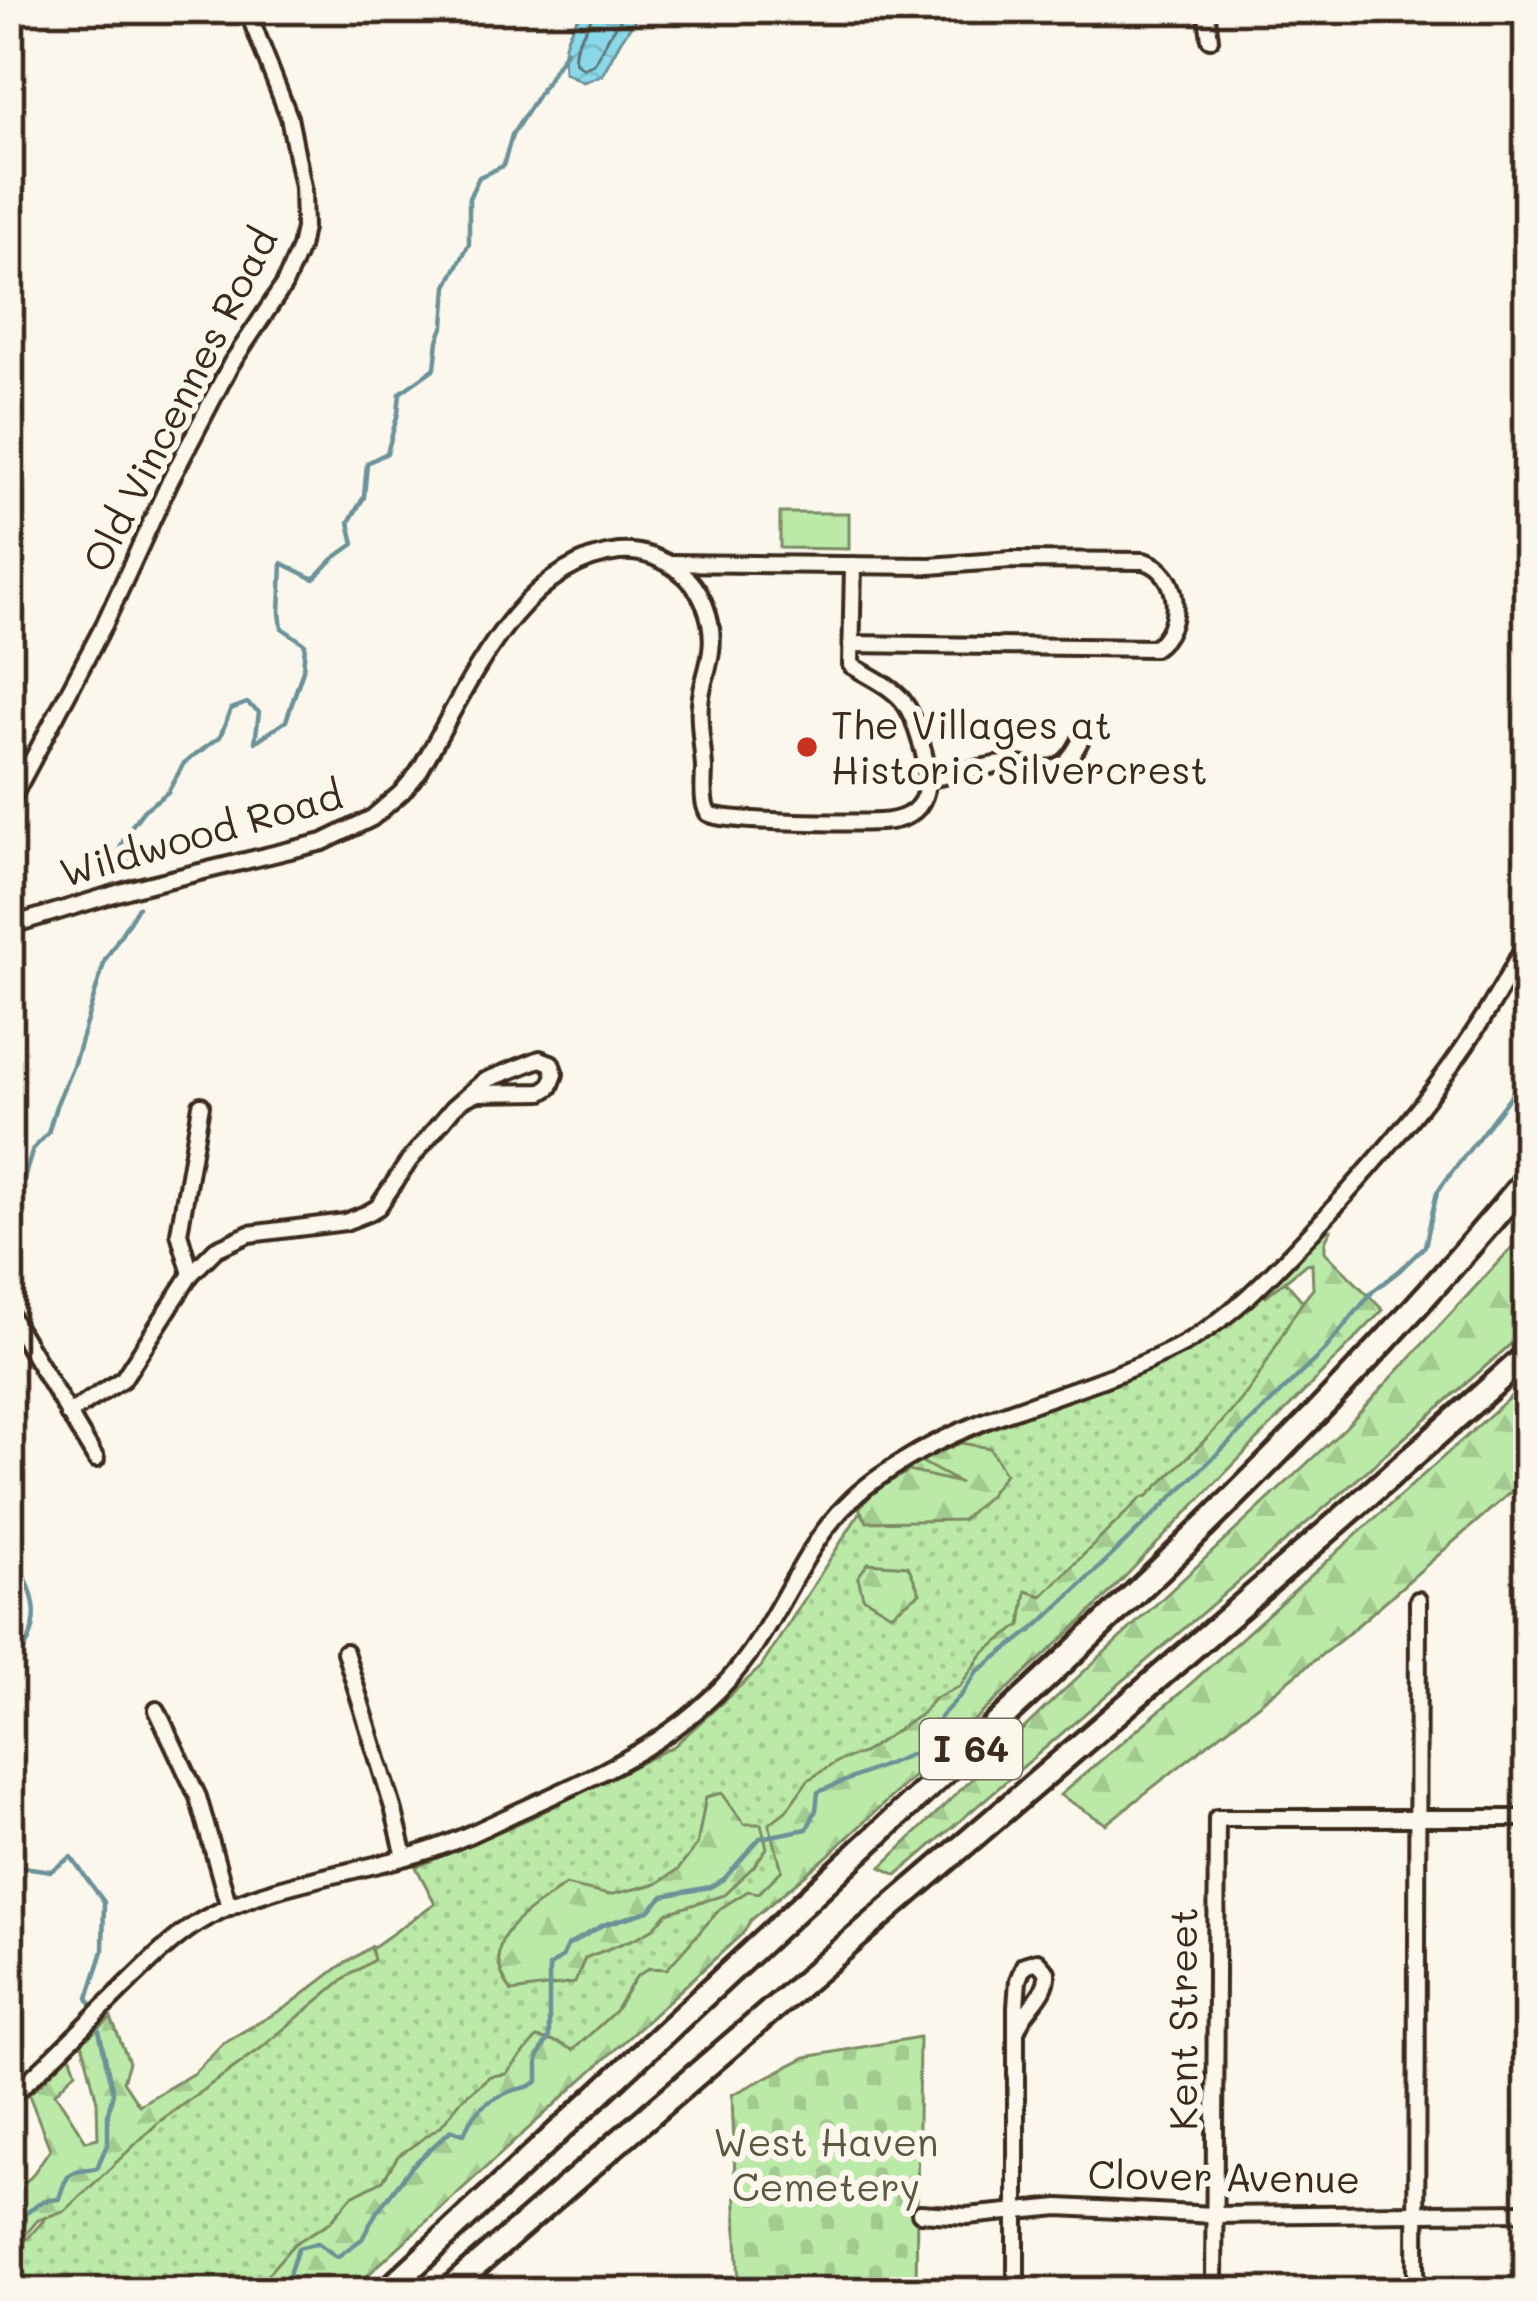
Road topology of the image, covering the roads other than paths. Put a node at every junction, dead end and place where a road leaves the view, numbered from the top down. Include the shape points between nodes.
1 (247, 9) edge
2 (1206, 9) edge
3 (1210, 39) dead end
4 (669, 563) junction
5 (853, 565) junction
6 (851, 644) junction
7 (1083, 735) dead end
8 (929, 779) junction
9 (9, 804) edge
10 (9, 926) edge
11 (1528, 938) edge
12 (465, 1098) junction
13 (201, 1105) dead end
14 (1528, 1177) edge
15 (191, 1274) junction
16 (9, 1314) edge
17 (1528, 1354) edge
18 (68, 1414) junction
19 (96, 1459) dead end
20 (1418, 1600) dead end
21 (345, 1652) dead end
22 (157, 1710) dead end
23 (1418, 1817) junction
24 (1528, 1818) edge
25 (405, 1857) junction
26 (229, 1907) junction
27 (1017, 2030) dead end
28 (9, 2098) edge
29 (1016, 2212) junction
30 (1416, 2212) junction
31 (1528, 2212) edge
32 (920, 2213) dead end
33 (1214, 2215) junction
34 (386, 2292) edge
35 (446, 2292) edge
36 (1016, 2292) edge
37 (1214, 2292) edge
38 (1415, 2292) edge

1 - 9 street, Old Vincennes Road via 289,117 303,187 300,248 231,364
2 - 3 street
4 - 5 street, Wildwood Road
4 - 8 street via 697,590 712,638 700,715 704,799 714,818 894,820 918,806
4 - 10 street, Wildwood Road via 633,551 600,556 536,593 494,640 418,773 356,828
5 - 6 street
5 - 6 street, Wildwood Road via 1144,561 1170,580 1174,620 1163,641 1143,649
6 - 8 street via 851,665 907,705
7 - 8 street via 1058,767 997,765
11 - 25 street via 1466,1044 1400,1132 1279,1267 1227,1312 1170,1351 961,1429 902,1462 836,1515 747,1656 673,1730 578,1784
12 - 12 street via 545,1091 555,1074 548,1061 536,1060
12 - 15 street via 368,1214 236,1238
13 - 15 street via 179,1233
14 - 34 highway, I 64 via 1377,1352 1213,1521
15 - 18 street via 123,1379
16 - 18 street
17 - 35 highway, I 64
18 - 19 street
20 - 23 street
21 - 25 street
22 - 26 street via 198,1797
23 - 24 street
23 - 30 street
23 - 33 street, Kent Street via 1217,1818
25 - 26 street
26 - 28 street via 169,1944
27 - 29 street
29 - 32 street, Clover Avenue
29 - 33 street, Clover Avenue
29 - 36 street
30 - 31 street, Clover Avenue
30 - 33 street, Clover Avenue
30 - 38 street
33 - 37 street, Kent Street

